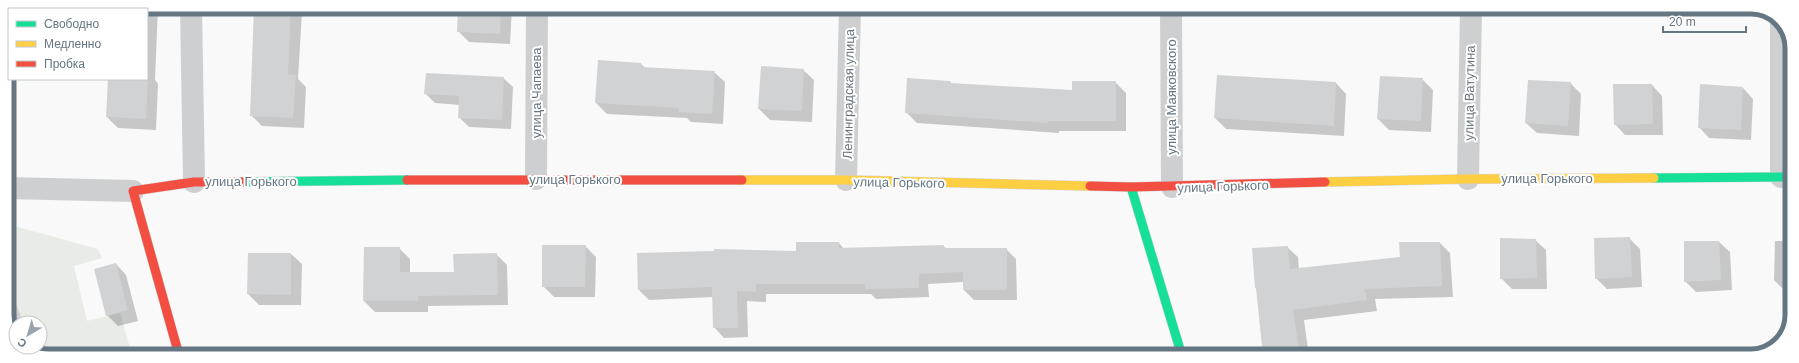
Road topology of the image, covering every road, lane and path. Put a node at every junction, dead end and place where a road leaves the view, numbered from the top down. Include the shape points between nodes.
1 (191, 14) edge
2 (537, 14) edge
3 (850, 14) edge
4 (1171, 14) edge
5 (1471, 14) edge
6 (1782, 36) edge
7 (1785, 138) edge
8 (1785, 177) edge
9 (1468, 178) junction
10 (536, 179) junction
11 (846, 180) junction
12 (194, 182) junction
13 (1131, 187) junction
14 (1172, 187) junction
15 (14, 188) edge
16 (133, 191) junction
17 (177, 349) edge
18 (1180, 349) edge

1 - 12 street
2 - 10 street, улица Чапаева
3 - 11 street, Ленинградская улица
4 - 14 street, улица Маяковского
5 - 9 street, улица Ватутина
6 - 7 street
8 - 9 street, улица Горького
9 - 14 street, улица Горького
10 - 11 street, улица Горького
10 - 12 street, улица Горького
11 - 13 street, улица Горького
12 - 16 street, улица Горького
13 - 14 street, улица Горького
13 - 18 street
15 - 16 street, улица Горького
16 - 17 street

